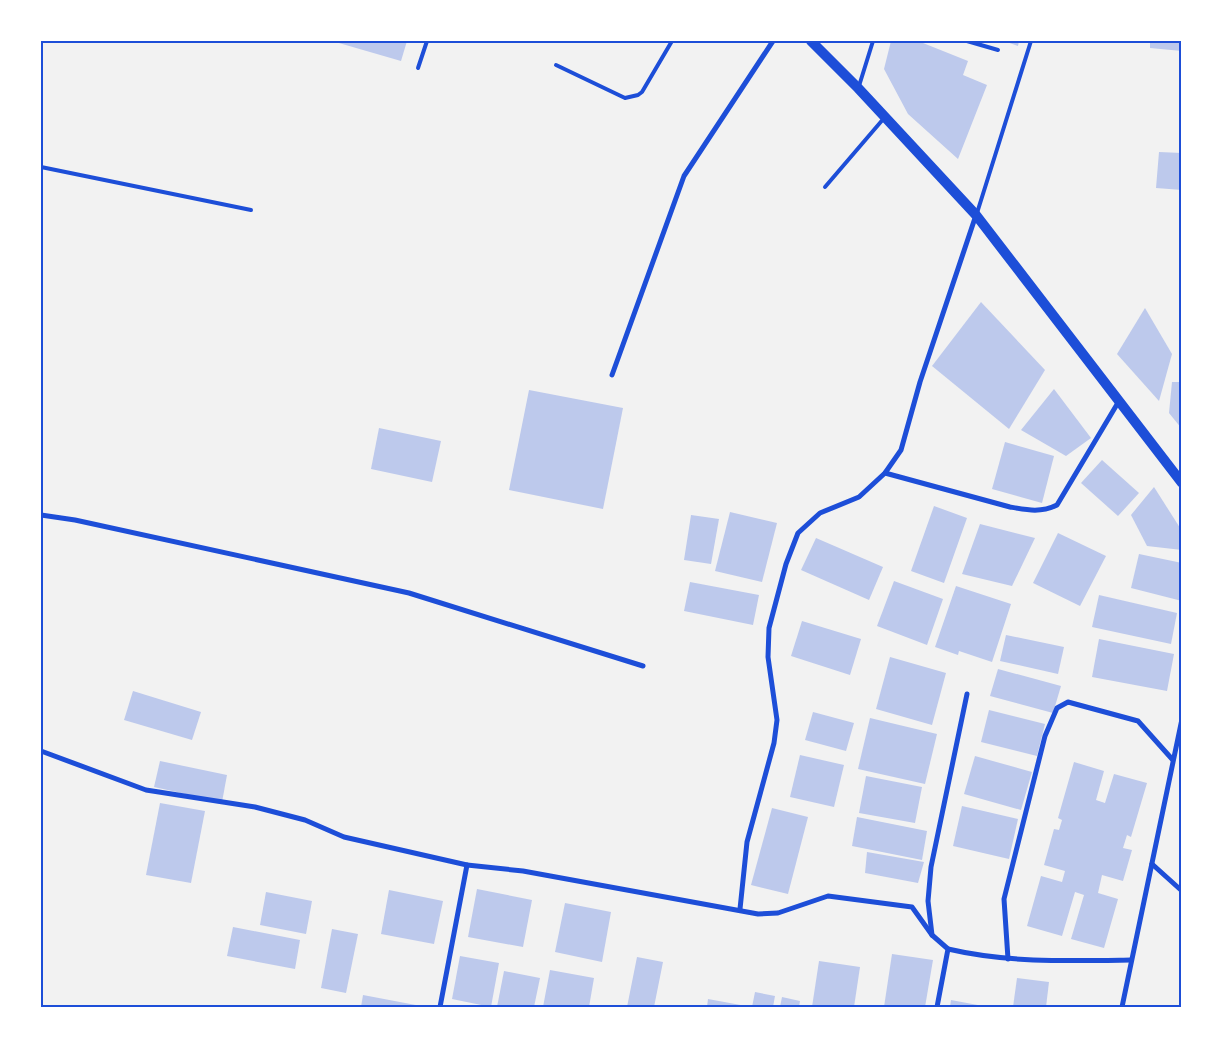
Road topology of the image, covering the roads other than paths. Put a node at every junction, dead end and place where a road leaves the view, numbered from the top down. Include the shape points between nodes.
1 (427, 41) edge
2 (672, 41) edge
3 (774, 41) edge
4 (811, 41) edge
5 (873, 41) edge
6 (967, 41) edge
7 (1031, 41) edge
8 (998, 50) dead end
9 (556, 65) dead end
10 (418, 68) dead end
11 (858, 88) junction
12 (884, 117) junction
13 (41, 167) edge
14 (825, 187) dead end
15 (251, 210) dead end
16 (976, 215) junction
17 (612, 376) dead end
18 (1119, 401) junction
19 (885, 473) junction
20 (1182, 483) edge
21 (41, 515) edge
22 (643, 666) dead end
23 (968, 694) dead end
24 (1182, 719) edge
25 (41, 751) edge
26 (1172, 759) junction
27 (1152, 864) junction
28 (467, 865) junction
29 (1182, 891) edge
30 (740, 909) junction
31 (932, 935) junction
32 (948, 949) junction
33 (1008, 958) junction
34 (1131, 960) junction
35 (440, 1007) edge
36 (938, 1007) edge
37 (1122, 1007) edge

1 - 10 lane
2 - 9 lane via 642,92 631,98
3 - 17 street via 684,176
4 - 11 main road
5 - 11 lane
6 - 8 lane
7 - 16 lane
11 - 12 main road
12 - 14 lane
12 - 16 main road
13 - 15 lane
16 - 18 main road
16 - 19 street via 920,382 901,450
18 - 19 street via 1057,505 1047,510 1010,507
18 - 20 main road
19 - 30 street via 859,497 820,513 798,534 786,564 770,628 768,656 776,720 774,743 747,842
21 - 22 street via 410,593
23 - 31 street via 931,867 928,902
24 - 26 street
25 - 28 street via 146,790 255,807 304,820 344,837
26 - 27 street
26 - 33 street via 1138,721 1068,702 1057,708 1045,736 1004,899
27 - 29 street
27 - 34 street
28 - 30 street via 523,871
28 - 35 street
30 - 31 street via 758,914 778,913 828,896 912,907
31 - 32 street
32 - 33 street
32 - 36 street
33 - 34 street via 1035,961
34 - 37 street

